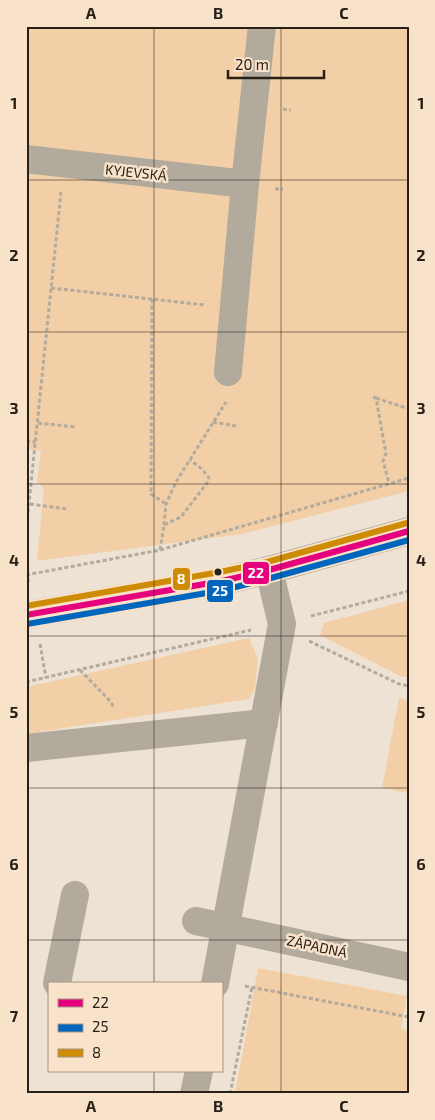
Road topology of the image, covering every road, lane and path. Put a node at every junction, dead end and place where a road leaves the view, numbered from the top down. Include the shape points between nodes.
1 (262, 26) edge
2 (26, 160) edge
3 (245, 184) junction
4 (54, 188) dead end
5 (52, 288) junction
6 (152, 299) junction
7 (193, 304) dead end
8 (228, 384) joint
9 (409, 408) edge
10 (213, 422) junction
11 (38, 423) junction
12 (236, 426) dead end
13 (76, 427) dead end
14 (26, 441) edge
15 (36, 442) junction
16 (190, 460) junction
17 (409, 478) edge
18 (389, 484) junction
19 (30, 504) junction
20 (166, 504) junction
21 (67, 508) dead end
22 (164, 525) junction
23 (409, 531) edge
24 (26, 532) edge
25 (160, 550) junction
26 (269, 570) junction
27 (26, 575) edge
28 (409, 591) edge
29 (26, 615) edge
30 (282, 624) junction
31 (80, 670) junction
32 (26, 682) edge
33 (409, 686) edge
34 (264, 723) junction
35 (130, 737) junction
36 (26, 748) edge
37 (75, 895) dead end
38 (196, 921) dead end
39 (226, 926) junction
40 (409, 967) edge
41 (57, 982) dead end
42 (215, 982) edge
43 (222, 983) edge
44 (252, 987) junction
45 (409, 1017) edge
46 (198, 1072) edge
47 (194, 1094) edge
48 (230, 1094) edge

1 - 3 street
2 - 3 street, KYJEVSKÁ
3 - 8 street
4 - 5 path via 61,192
5 - 6 path
5 - 11 path
6 - 7 path
6 - 20 path via 151,494
8 - 10 path
9 - 18 path via 374,398
10 - 12 path
10 - 16 path
11 - 13 path
11 - 15 path
14 - 15 path
15 - 19 path
16 - 20 path
16 - 22 path via 202,469 209,478 208,483 181,517
17 - 18 path
18 - 25 path
19 - 21 path
19 - 24 path
20 - 22 path
22 - 25 path
23 - 26 street
25 - 27 path
26 - 29 street
26 - 30 street
28 - 30 path
30 - 31 path
30 - 33 path via 318,646
30 - 34 street
31 - 32 path
31 - 35 path via 111,702
34 - 35 street
34 - 39 street
35 - 36 street
37 - 41 street
38 - 39 street, ZÁPADNÁ
39 - 40 street, ZÁPADNÁ
39 - 42 street
43 - 44 path
44 - 45 path
44 - 48 path
46 - 47 street

